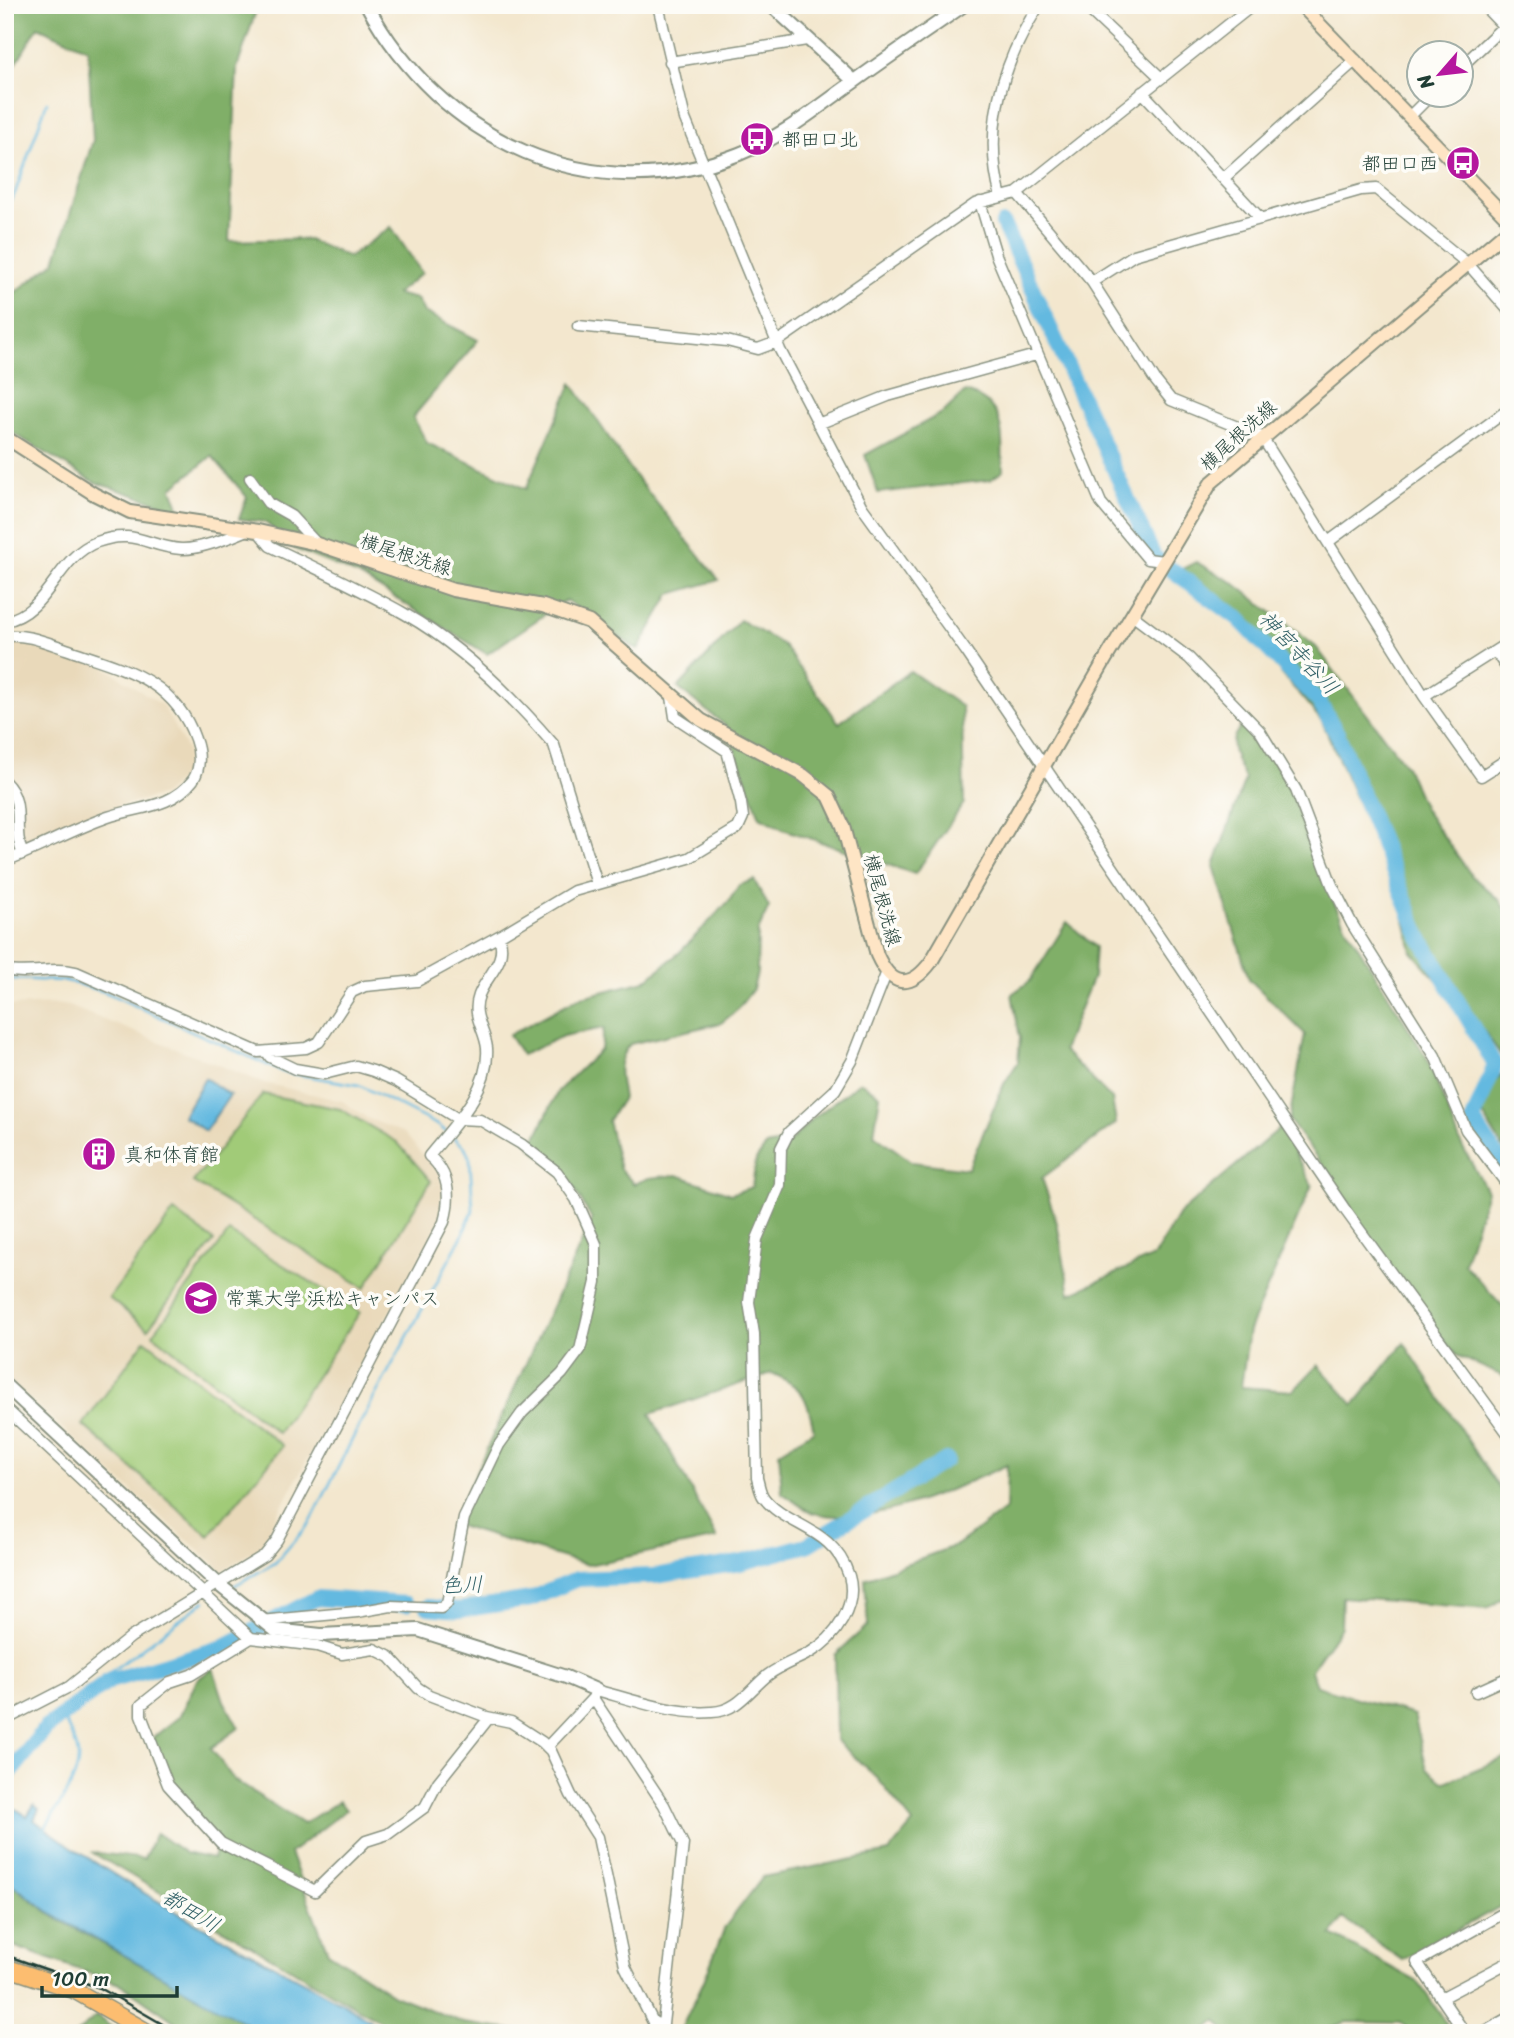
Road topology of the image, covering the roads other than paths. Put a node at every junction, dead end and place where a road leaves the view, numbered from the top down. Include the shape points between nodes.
1 (367, 5) edge
2 (658, 5) edge
3 (771, 5) edge
4 (964, 5) edge
5 (1039, 5) edge
6 (1084, 5) edge
7 (1253, 5) edge
8 (1301, 5) edge
9 (1483, 5) edge
10 (1507, 26) edge
11 (807, 40) junction
12 (1476, 53) edge
13 (1356, 60) junction
14 (670, 62) junction
15 (1160, 77) junction
16 (854, 81) junction
17 (1142, 92) junction
18 (1418, 108) edge
19 (1410, 116) junction
20 (703, 165) junction
21 (1224, 178) junction
22 (1017, 193) junction
23 (1001, 197) junction
24 (980, 202) junction
25 (1261, 219) junction
26 (1509, 220) edge
27 (1509, 229) edge
28 (1468, 264) junction
29 (1092, 282) junction
30 (1509, 311) edge
31 (578, 326) dead end
32 (777, 342) junction
33 (1036, 355) junction
34 (1507, 411) edge
35 (818, 424) junction
36 (5, 437) edge
37 (1262, 438) junction
38 (250, 478) dead end
39 (253, 531) junction
40 (1328, 542) junction
41 (317, 544) junction
42 (1163, 561) junction
43 (1132, 615) junction
44 (5, 621) edge
45 (5, 636) edge
46 (1509, 642) edge
47 (1496, 651) junction
48 (1509, 671) edge
49 (1424, 696) junction
50 (673, 697) junction
51 (1509, 758) edge
52 (1042, 766) junction
53 (5, 782) edge
54 (23, 854) junction
55 (5, 861) edge
56 (597, 884) junction
57 (499, 936) junction
58 (5, 970) edge
59 (886, 974) junction
60 (267, 1052) junction
61 (458, 1119) junction
62 (1509, 1187) edge
63 (5, 1385) edge
64 (5, 1408) edge
65 (1509, 1435) edge
66 (218, 1584) junction
67 (203, 1593) junction
68 (260, 1622) junction
69 (251, 1639) junction
70 (1509, 1676) edge
71 (1476, 1692) dead end
72 (595, 1694) junction
73 (489, 1718) junction
74 (5, 1720) edge
75 (547, 1747) junction
76 (1509, 1910) edge
77 (1509, 1962) edge
78 (5, 1967) edge
79 (1441, 1998) junction
80 (1509, 2018) edge
81 (661, 2029) edge
82 (149, 2033) edge
83 (1465, 2033) edge
84 (1482, 2033) edge

1 - 20 street via 410,71 470,124 504,143 578,168 622,174
2 - 14 street
3 - 11 street
4 - 16 street
5 - 23 street via 1020,36 997,99 993,169
6 - 15 street
7 - 15 street
8 - 13 main road
9 - 10 street
10 - 12 street
11 - 14 street
11 - 16 street
13 - 19 main road
13 - 21 street
14 - 20 street
15 - 17 street
16 - 20 street via 787,130 740,154
17 - 21 street
17 - 22 street
18 - 19 street
19 - 26 main road
20 - 32 street
21 - 25 street
22 - 23 street
22 - 29 street
23 - 24 street
24 - 32 street
24 - 33 street
25 - 28 street via 1361,190 1376,190
25 - 29 street via 1134,255
27 - 28 main road, 横尾根洗線
28 - 30 street
28 - 37 main road, 横尾根洗線
29 - 37 street via 1171,400
31 - 32 street via 727,341 758,349
32 - 35 street
33 - 35 street via 888,396
33 - 42 street via 1068,418 1070,434 1101,503 1148,559
34 - 40 street
35 - 52 street via 862,507
36 - 39 main road, 横尾根洗線 via 93,494 130,512
37 - 40 street
37 - 42 main road, 横尾根洗線 via 1211,483
38 - 41 street via 268,503 291,516
39 - 41 main road, 横尾根洗線
39 - 44 street via 182,549 126,536 95,543 71,561 29,613
39 - 56 street via 270,546 407,615 449,645 538,727 554,745
40 - 49 street
41 - 50 main road, 横尾根洗線 via 453,590 543,606 589,622
42 - 43 main road, 横尾根洗線
43 - 52 main road, 横尾根洗線
43 - 62 street via 1207,674 1267,741 1296,790 1352,924 1435,1056 1466,1130
45 - 54 street via 25,634 107,660 151,683 184,716 200,761 195,777 167,801 109,817
46 - 47 street
47 - 48 street
47 - 49 street
49 - 51 street via 1481,776
50 - 56 street via 674,717 727,751 743,817 738,828 689,858
50 - 59 main road, 横尾根洗線 via 722,734 803,775 829,796 843,826
52 - 59 main road, 横尾根洗線 via 926,970 907,982
52 - 65 street via 1346,1211
53 - 54 street via 19,805 17,839
54 - 55 street
56 - 57 street via 574,891
57 - 60 street via 417,981 365,986 352,992 319,1042
57 - 61 street via 497,968 479,994 476,1010 487,1045 486,1063 470,1105
58 - 60 street via 61,968 76,972
59 - 72 street via 852,1061 835,1090 789,1132 781,1148 780,1185 757,1239 749,1302 754,1334 757,1478 762,1497 828,1542 849,1577 848,1608 837,1629 813,1651 768,1675 737,1704 714,1713
60 - 61 street via 295,1069 324,1074 356,1066 396,1081
61 - 66 street via 429,1156 439,1164 448,1189 444,1222 277,1540 265,1555
61 - 68 street via 480,1120 521,1144 557,1172 576,1199 598,1256 580,1350 499,1445 464,1518 452,1588 444,1606 371,1608
63 - 66 street
64 - 67 street
66 - 67 street
66 - 68 street
67 - 69 street
67 - 74 street via 131,1637 69,1687
68 - 72 street via 296,1634 418,1630 566,1677
69 - 73 street via 317,1646 342,1654 374,1649 390,1657 429,1695
69 - 73 street via 191,1675 170,1682 141,1705 141,1715 168,1784 221,1843 315,1891 366,1841 388,1834 425,1807 438,1782
70 - 71 street
72 - 75 street
72 - 81 street via 683,1844
73 - 75 street via 528,1731
75 - 81 street via 598,1837 625,1966
76 - 79 street via 1417,1962
77 - 79 street
78 - 82 highway via 74,1990
79 - 83 street
80 - 84 street

